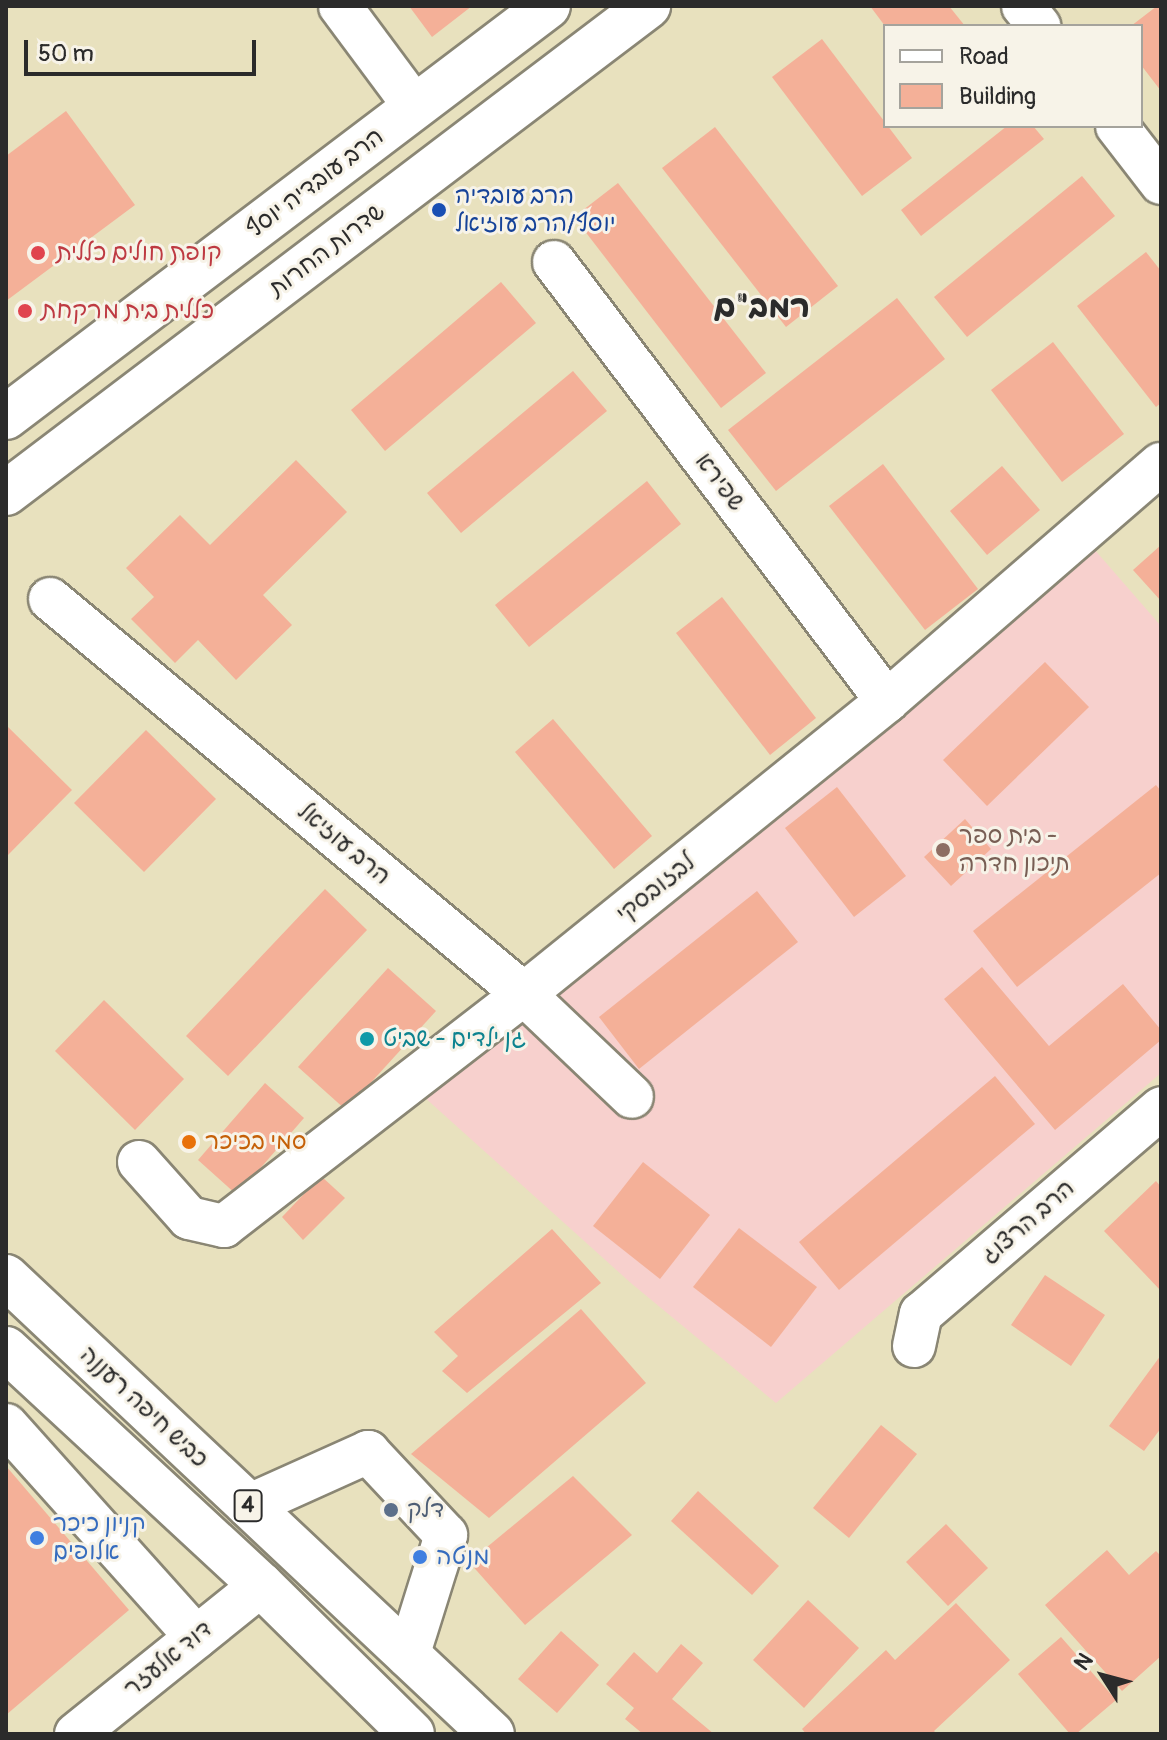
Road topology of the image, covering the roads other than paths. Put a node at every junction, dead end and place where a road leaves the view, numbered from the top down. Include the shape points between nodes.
1 (340, 6) edge
2 (548, 6) edge
3 (648, 6) edge
4 (1023, 6) edge
5 (1037, 24) edge
6 (415, 107) junction
7 (1119, 128) edge
8 (1161, 183) edge
9 (554, 262) dead end
10 (6, 417) edge
11 (1161, 464) edge
12 (6, 493) edge
13 (50, 599) dead end
14 (887, 701) junction
15 (524, 994) junction
16 (632, 1097) dead end
17 (1161, 1108) edge
18 (139, 1162) dead end
19 (6, 1277) edge
20 (914, 1346) dead end
21 (6, 1349) edge
22 (6, 1425) edge
23 (248, 1506) junction
24 (261, 1585) junction
25 (196, 1637) junction
26 (408, 1656) junction
27 (76, 1734) edge
28 (412, 1734) edge
29 (492, 1734) edge

1 - 6 street
2 - 6 main road, הרב עובדיה יוסף
3 - 12 main road, שדרות החרות
4 - 5 street
6 - 10 main road, הרב עובדיה יוסף
7 - 8 street
9 - 14 street, שפירא
11 - 14 street, לבזובסקי
13 - 15 street, הרב עוזיאל
14 - 15 street, לבזובסקי
15 - 16 street, הרב עוזיאל
15 - 18 street, לבזובסקי via 224,1226 189,1218
17 - 20 street, הרב הרצוג via 921,1314
19 - 23 main road, כביש חיפה רעננה / 4
21 - 24 main road, 4
22 - 25 street
23 - 26 main road, כביש חיפה רעננה / 4
23 - 26 street via 368,1452 446,1535
24 - 25 street, דוד אלעזר
24 - 28 main road, 4
25 - 27 street, דוד אלעזר
26 - 29 main road, כביש חיפה רעננה / 4

